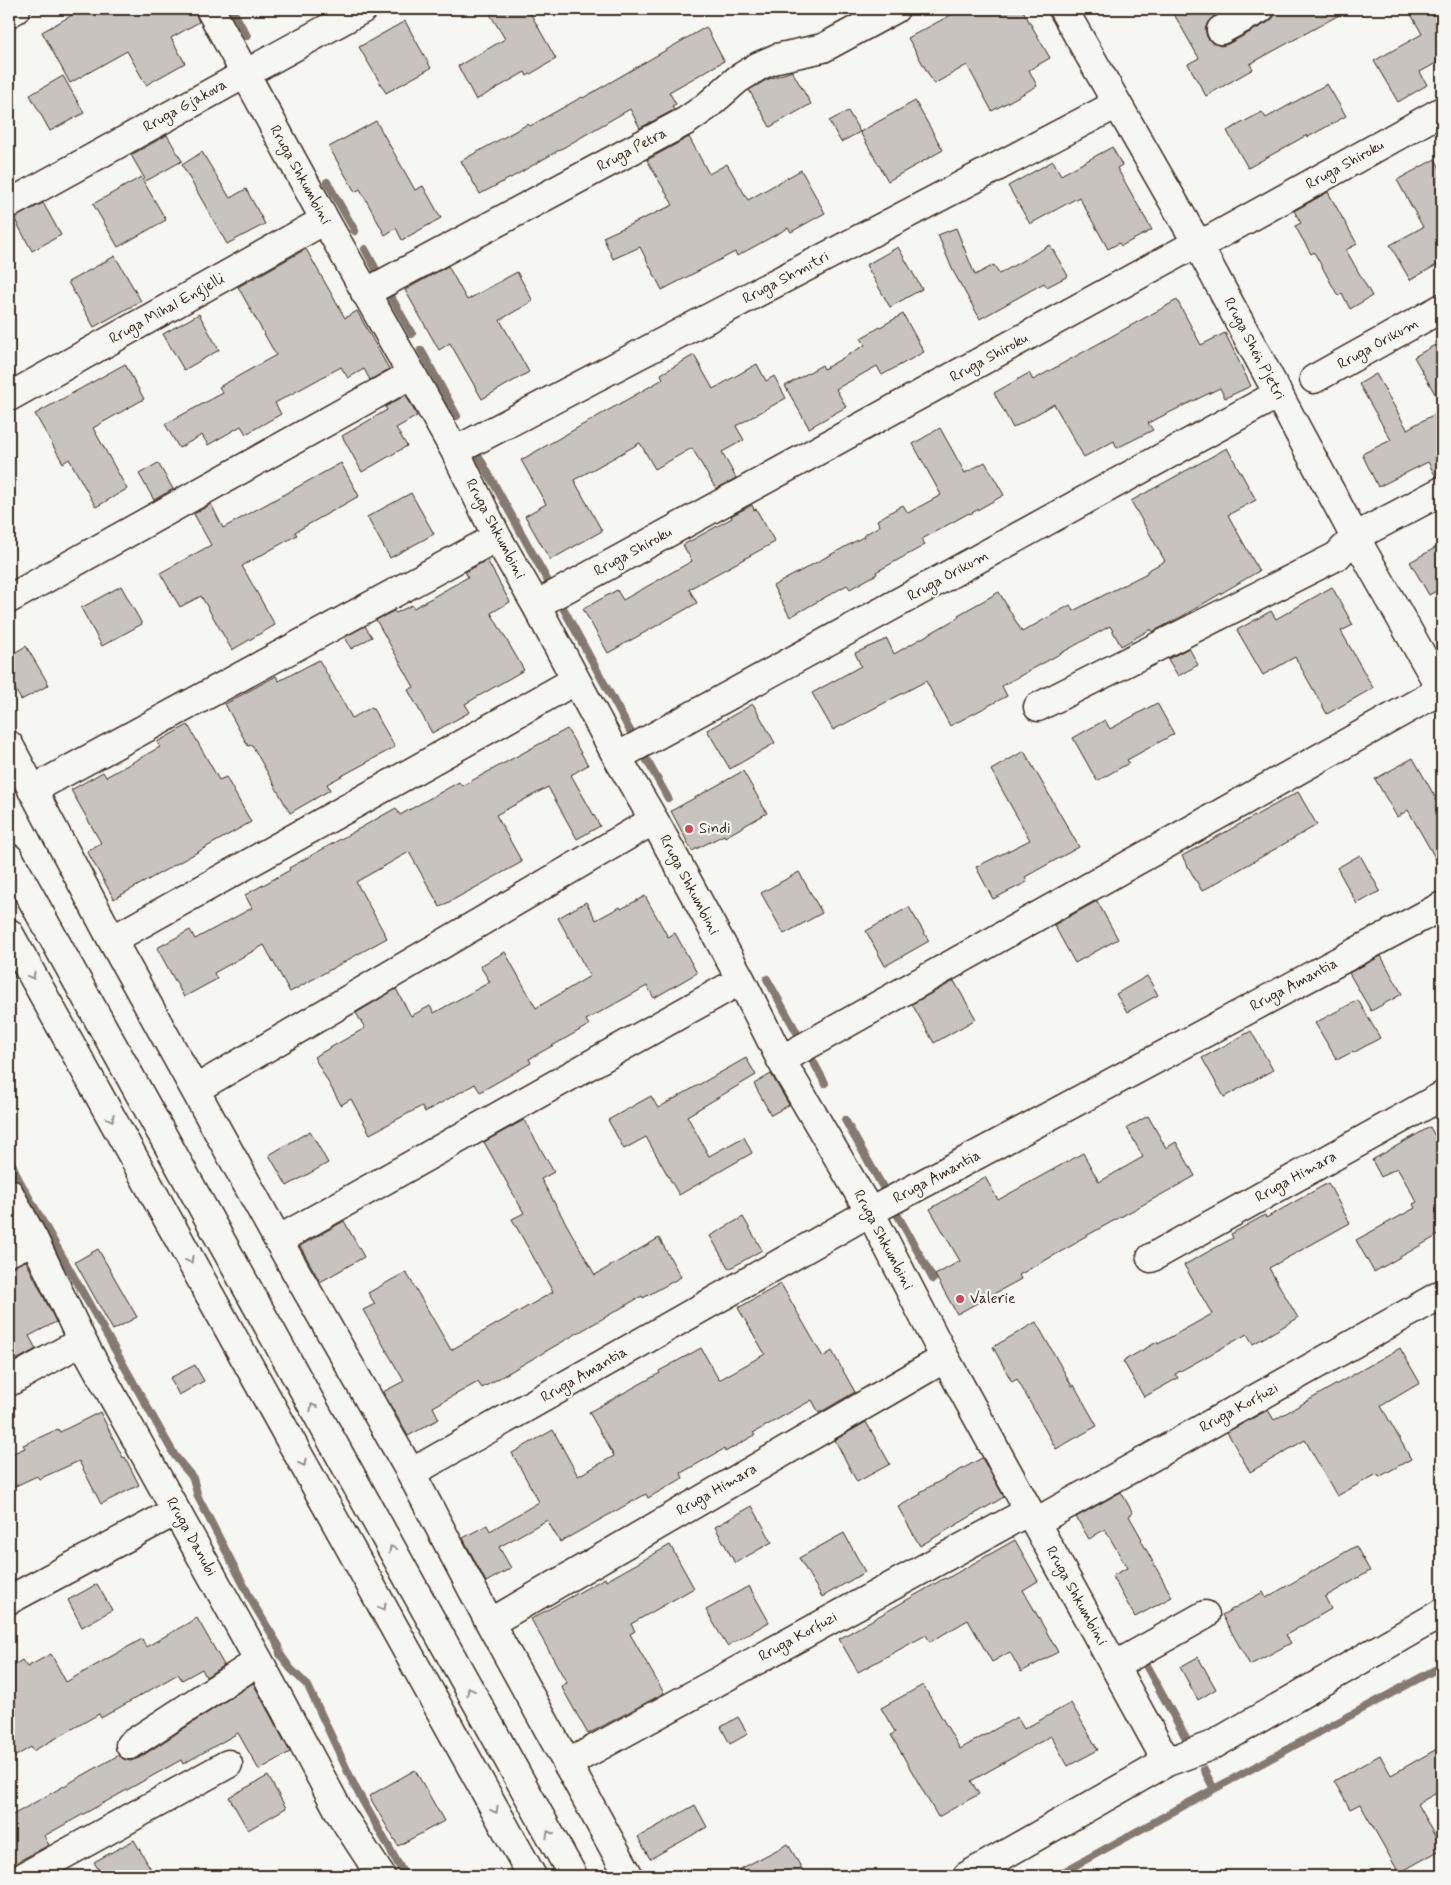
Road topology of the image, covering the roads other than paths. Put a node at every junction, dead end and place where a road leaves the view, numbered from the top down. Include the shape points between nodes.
1 (16, 9) edge
2 (210, 9) edge
3 (363, 9) edge
4 (896, 9) edge
5 (1063, 9) edge
6 (1260, 9) edge
7 (9, 13) edge
8 (1221, 30) dead end
9 (244, 73) junction
10 (1117, 104) junction
11 (1442, 111) edge
12 (9, 204) edge
13 (325, 220) junction
14 (1213, 237) junction
15 (365, 293) junction
16 (1442, 308) edge
17 (412, 374) junction
18 (1314, 379) dead end
19 (1278, 394) junction
20 (9, 397) edge
21 (455, 452) junction
22 (1442, 490) edge
23 (497, 537) junction
24 (1356, 537) junction
25 (9, 599) edge
26 (536, 605) junction
27 (576, 680) junction
28 (1442, 691) edge
29 (1038, 707) dead end
30 (9, 745) edge
31 (617, 757) junction
32 (32, 790) junction
33 (654, 820) junction
34 (9, 858) edge
35 (1442, 906) edge
36 (9, 933) edge
37 (112, 940) junction
38 (741, 980) junction
39 (781, 1060) junction
40 (196, 1089) junction
41 (1442, 1096) edge
42 (9, 1193) edge
43 (870, 1212) junction
44 (34, 1240) junction
45 (278, 1240) junction
46 (9, 1252) edge
47 (1151, 1258) dead end
48 (1442, 1294) edge
49 (82, 1342) junction
50 (945, 1358) junction
51 (9, 1382) edge
52 (411, 1473) junction
53 (176, 1511) junction
54 (1032, 1517) junction
55 (9, 1600) edge
56 (1442, 1613) edge
57 (1205, 1615) dead end
58 (490, 1623) junction
59 (259, 1661) junction
60 (1114, 1666) junction
61 (130, 1745) dead end
62 (1167, 1762) junction
63 (228, 1764) dead end
64 (567, 1764) junction
65 (25, 1876) edge
66 (381, 1876) edge
67 (532, 1876) edge
68 (573, 1876) edge
69 (628, 1876) edge
70 (967, 1876) edge

1 - 7 street
2 - 9 street, Rruga Shkumbini
3 - 9 street, Rruga Gjakova
4 - 15 street, Rruga Petra via 823,48 788,55 759,66 686,120
5 - 10 street, Rruga Shën Pjetri
6 - 8 street
9 - 12 street, Rruga Gjakova
9 - 13 street, Rruga Shkumbini
10 - 14 street, Rruga Shën Pjetri
10 - 21 street, Rruga Shmitri
11 - 14 street, Rruga Shiroku
13 - 15 street, Rruga Shkumbini
13 - 20 street, Rruga Mihal Engjelli
14 - 19 street, Rruga Shën Pjetri
14 - 26 street, Rruga Shiroku
15 - 17 street, Rruga Shkumbini
16 - 18 street, Rruga Orikum
17 - 21 street, Rruga Shkumbini
17 - 25 street
19 - 24 street, Rruga Shën Pjetri
19 - 31 street, Rruga Orikum
21 - 23 street, Rruga Shkumbini
22 - 24 street
23 - 26 street, Rruga Shkumbini
23 - 32 street
24 - 28 street, Rruga Shën Pjetri
24 - 29 street via 1337,556
26 - 27 street, Rruga Shkumbini
27 - 31 street, Rruga Shkumbini
27 - 37 street
28 - 39 street
30 - 32 street
31 - 33 street, Rruga Shkumbini
32 - 37 street
33 - 38 street, Rruga Shkumbini
33 - 40 street
68 -> 34 street
35 - 43 street, Rruga Amantia
36 -> 67 street
37 - 40 street
38 - 39 street, Rruga Shkumbini
38 - 45 street
39 - 43 street, Rruga Shkumbini
40 - 45 street
41 - 47 street, Rruga Himara
42 - 44 street, Rruga Danubi
43 - 50 street, Rruga Shkumbini
43 - 52 street, Rruga Amantia
44 - 46 street
44 - 49 street, Rruga Danubi
45 - 52 street
48 - 54 street, Rruga Korfuzi
49 - 51 street
49 - 53 street, Rruga Danubi
50 - 54 street, Rruga Shkumbini
50 - 58 street, Rruga Himara
52 - 58 street
53 - 55 street
53 - 59 street, Rruga Danubi
54 - 60 street, Rruga Shkumbini
54 - 64 street, Rruga Korfuzi
56 - 62 street via 1213,1745
57 - 60 street
58 - 64 street
59 - 61 street
59 - 66 street, Rruga Danubi via 340,1812
60 - 62 street, Rruga Shkumbini
62 - 70 street
63 - 65 street
64 - 69 street

